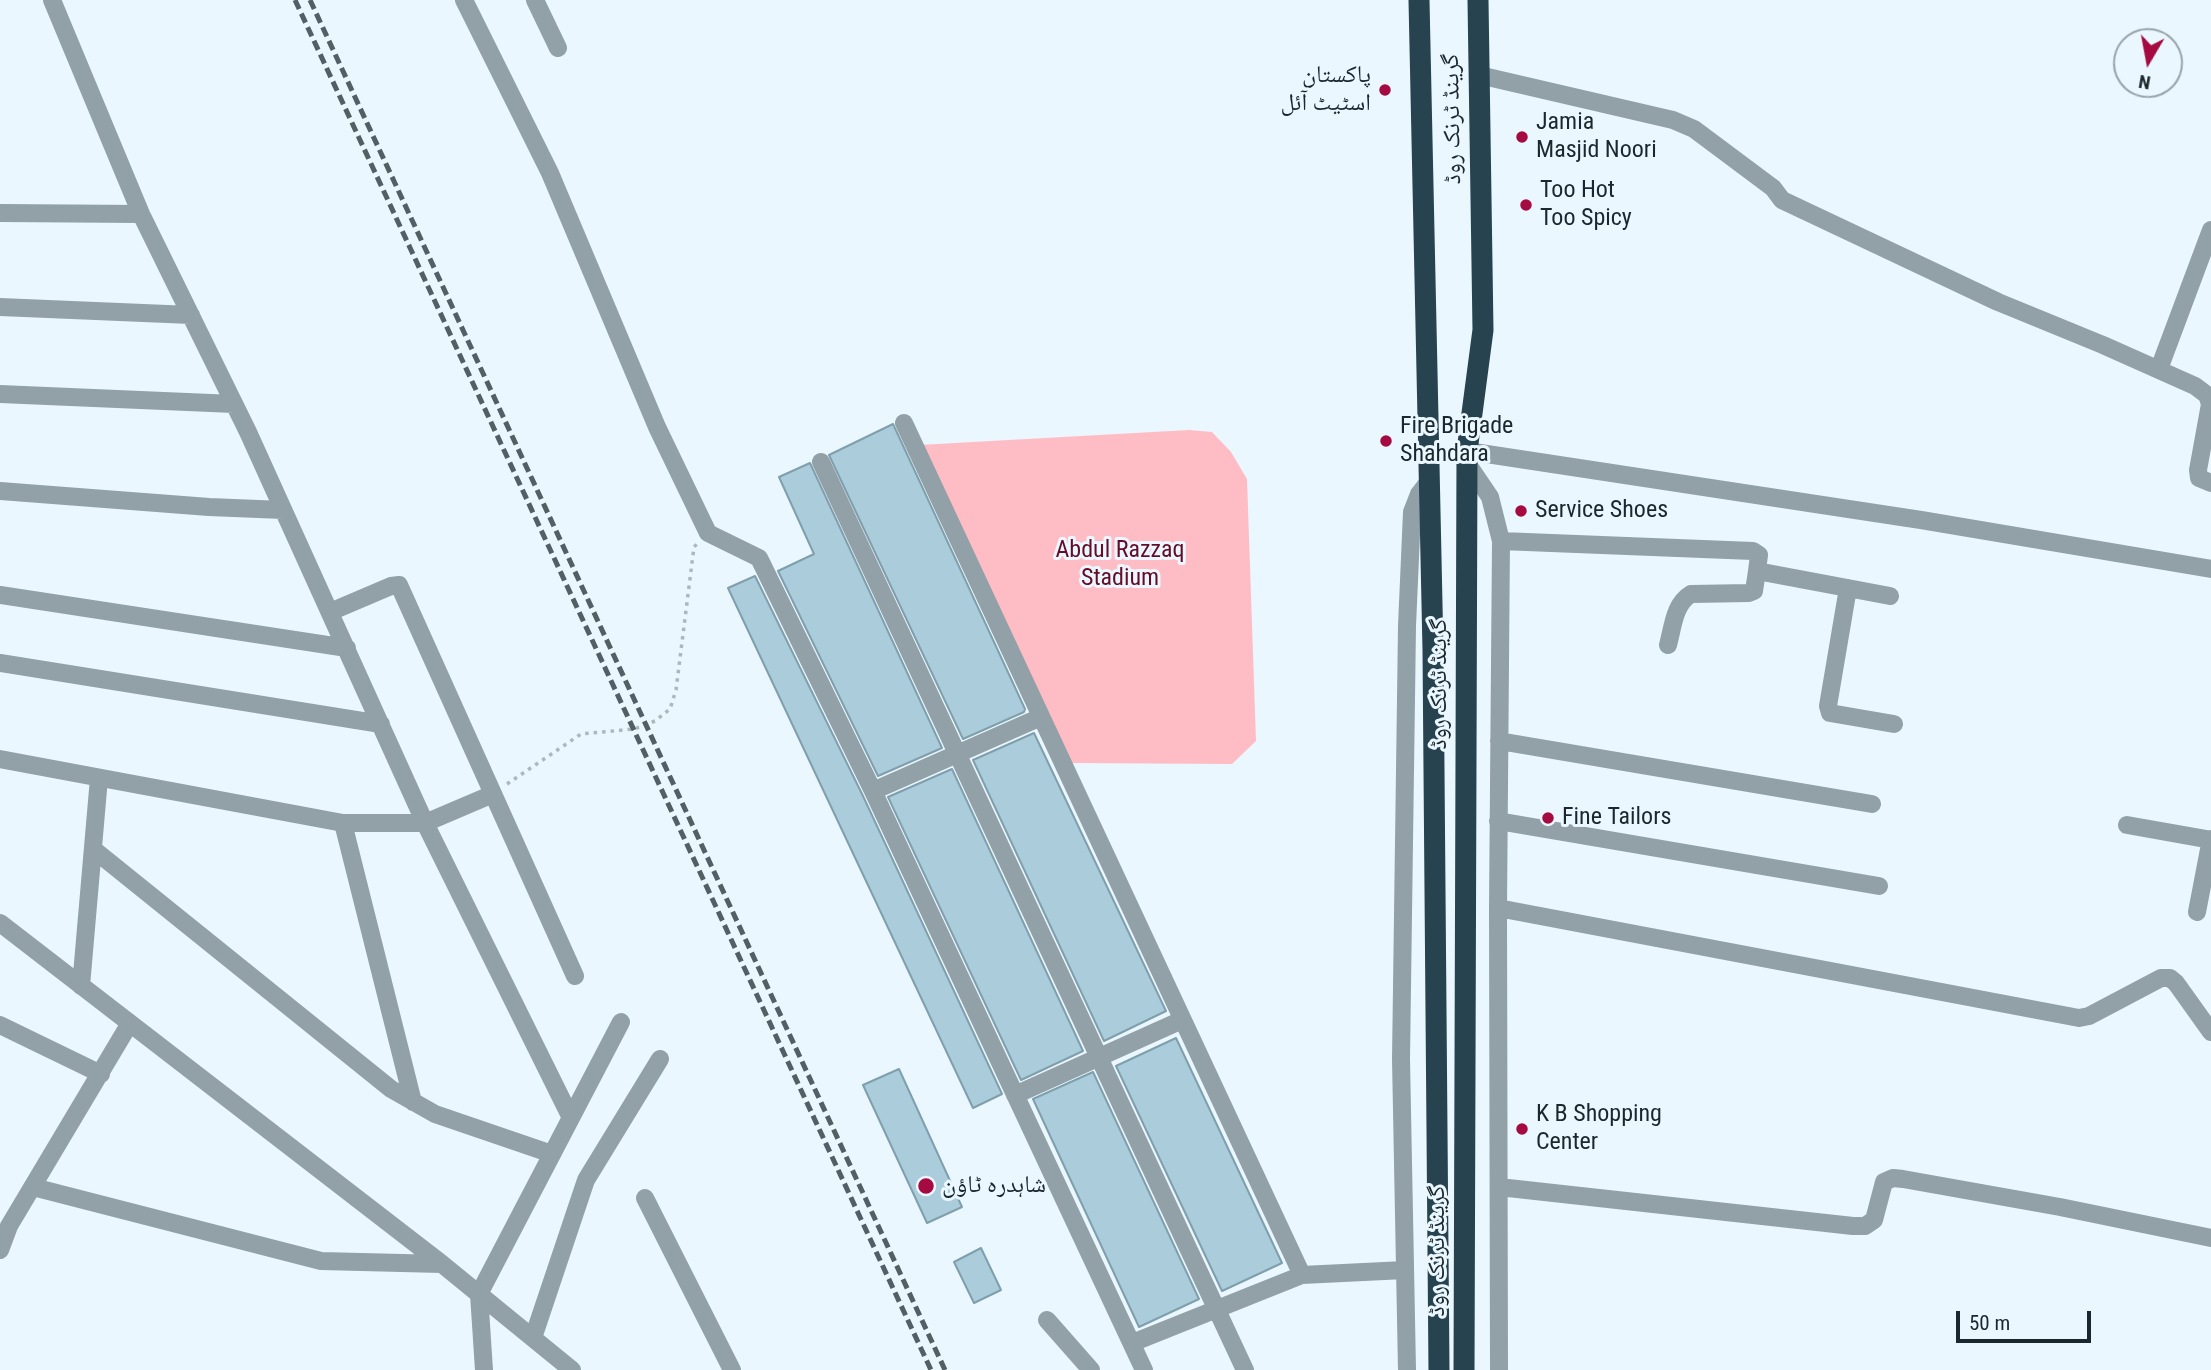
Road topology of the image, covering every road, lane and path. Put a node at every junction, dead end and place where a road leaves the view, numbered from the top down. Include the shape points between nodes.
1 (52, 0) edge
2 (464, 0) edge
3 (535, 0) edge
4 (1419, 0) edge
5 (1478, 0) edge
6 (558, 48) dead end
7 (1479, 75) junction
8 (0, 213) edge
9 (141, 214) junction
10 (2211, 230) edge
11 (0, 307) edge
12 (191, 316) junction
13 (2159, 369) junction
14 (0, 394) edge
15 (2209, 395) edge
16 (234, 404) junction
17 (904, 423) dead end
18 (1467, 457) junction
19 (821, 462) dead end
20 (1430, 480) junction
21 (2211, 483) edge
22 (0, 491) edge
23 (284, 510) junction
24 (708, 533) junction
25 (1501, 541) junction
26 (2211, 569) edge
27 (1757, 571) junction
28 (1848, 588) junction
29 (0, 595) edge
30 (1890, 596) dead end
31 (330, 612) junction
32 (1668, 645) dead end
33 (347, 648) junction
34 (0, 663) edge
35 (1041, 717) junction
36 (381, 724) junction
37 (1894, 724) dead end
38 (1499, 741) junction
39 (958, 753) junction
40 (0, 759) edge
41 (99, 778) junction
42 (873, 791) junction
43 (493, 794) junction
44 (1872, 804) dead end
45 (1498, 821) junction
46 (425, 822) junction
47 (343, 823) junction
48 (2127, 825) dead end
49 (2211, 840) edge
50 (93, 849) junction
51 (1879, 886) dead end
52 (1498, 908) junction
53 (2197, 912) dead end
54 (0, 923) edge
55 (575, 976) dead end
56 (81, 986) junction
57 (1182, 1020) junction
58 (621, 1022) dead end
59 (130, 1023) junction
60 (0, 1026) edge
61 (2211, 1032) edge
62 (1099, 1057) junction
63 (660, 1059) dead end
64 (101, 1074) junction
65 (1015, 1095) junction
66 (414, 1102) junction
67 (571, 1118) junction
68 (552, 1154) junction
69 (33, 1187) junction
70 (1499, 1187) junction
71 (645, 1198) dead end
72 (2211, 1238) edge
73 (0, 1250) edge
74 (443, 1264) junction
75 (1405, 1270) junction
76 (1302, 1275) junction
77 (479, 1294) junction
78 (1217, 1309) junction
79 (1047, 1320) dead end
80 (533, 1338) junction
81 (1132, 1343) junction
82 (484, 1370) edge
83 (572, 1370) edge
84 (732, 1370) edge
85 (1091, 1370) edge
86 (1144, 1370) edge
87 (1245, 1370) edge
88 (1407, 1370) edge
89 (1439, 1370) edge
90 (1464, 1370) edge
91 (1499, 1370) edge

1 - 9 street
2 - 24 street via 550,173 657,426
3 - 6 street
4 - 20 highway, گرینڈ ٹرنک روڈ
5 - 7 highway, گرینڈ ٹرنک روڈ
7 - 13 street via 1656,115 1694,129 1773,188 1782,200 1998,302
7 - 18 highway, گرینڈ ٹرنک روڈ via 1483,330
8 - 9 street
9 - 12 street
10 - 13 street
11 - 12 street
12 - 16 street
13 - 15 street
14 - 16 street
15 - 21 street via 2198,470 2199,478
16 - 23 street
17 - 35 street
18 - 25 street via 1490,496
18 - 26 street via 1921,520
18 - 90 highway, گرینڈ ٹرنک روڈ
19 - 39 street
20 - 75 street via 1412,512 1407,625 1401,1059
20 - 89 highway, گرینڈ ٹرنک روڈ
22 - 23 street
23 - 31 street
24 - 42 street via 759,558
24 - 43 path via 694,547 670,709 635,729 581,734
25 - 27 street via 1753,551 1759,555
25 - 38 street
27 - 28 street
27 - 32 street via 1754,590 1749,593 1691,594 1684,599
28 - 30 street
28 - 37 street via 1830,713
29 - 33 street
31 - 33 street
31 - 43 street via 399,585
33 - 36 street
34 - 36 street
35 - 39 street
35 - 57 street
36 - 46 street
38 - 44 street
38 - 45 street
39 - 42 street
39 - 62 street
40 - 41 street
41 - 47 street
41 - 50 street
42 - 65 street
43 - 46 street
43 - 55 street
45 - 51 street
45 - 52 street
46 - 47 street
46 - 67 street
47 - 66 street
48 - 49 street
49 - 53 street
50 - 56 street
50 - 66 street via 391,1089
52 - 61 street via 2079,1018 2161,978 2170,978
52 - 70 street
54 - 56 street
56 - 59 street
57 - 62 street
57 - 76 street
58 - 67 street
59 - 64 street
59 - 74 street
60 - 64 street
62 - 65 street
62 - 78 street
63 - 80 street via 586,1180
64 - 69 street
65 - 81 street
66 - 68 street via 435,1114
67 - 68 street
68 - 77 street
69 - 73 street
69 - 74 street via 321,1261
70 - 72 street via 1865,1226 1874,1220 1884,1182 1893,1178
70 - 91 street
71 - 84 street
74 - 77 street
75 - 76 street
75 - 88 street
76 - 78 street
77 - 80 street
77 - 82 street
78 - 81 street
78 - 87 street
79 - 85 street
80 - 83 street
81 - 86 street

